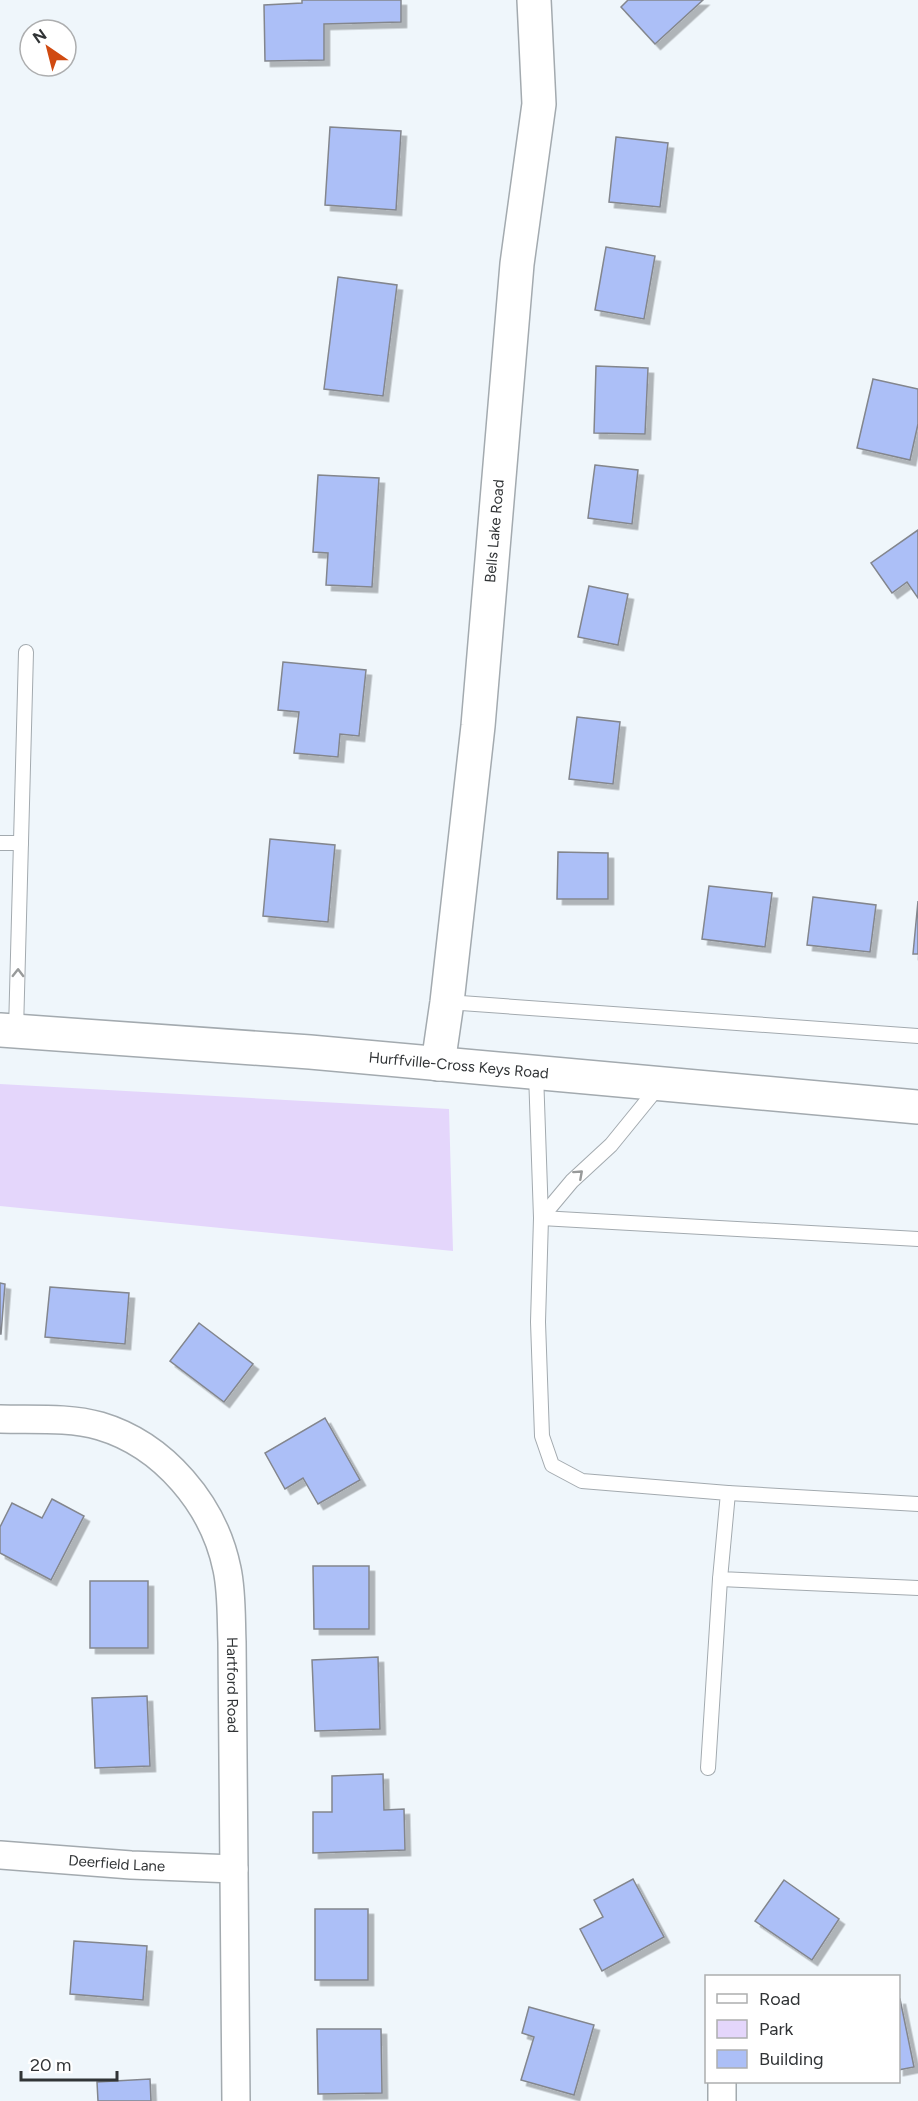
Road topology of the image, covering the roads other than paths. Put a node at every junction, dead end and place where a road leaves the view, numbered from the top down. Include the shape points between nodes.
1 (534, 0) edge
2 (26, 652) dead end
3 (0, 843) edge
4 (21, 843) junction
5 (447, 1002) junction
6 (8, 1030) edge
7 (918, 1036) edge
8 (438, 1064) junction
9 (536, 1073) junction
10 (661, 1084) junction
11 (918, 1107) edge
12 (541, 1218) junction
13 (918, 1239) edge
14 (0, 1419) edge
15 (728, 1492) junction
16 (918, 1504) edge
17 (720, 1579) junction
18 (918, 1588) edge
19 (708, 1768) dead end
20 (0, 1855) edge
21 (234, 1869) junction
22 (722, 2083) edge
23 (236, 2101) edge
24 (722, 2101) edge

1 - 5 street, Bells Lake Road via 539,104 518,264 478,726
2 - 4 lane
3 - 4 lane
6 -> 4 lane
5 - 7 lane
5 - 8 street, Bells Lake Road
6 - 8 street, Hurffville-Cross Keys Road
8 - 9 street, Hurffville-Cross Keys Road
9 - 10 street, Hurffville-Cross Keys Road
9 - 12 lane
10 - 11 street, Hurffville-Cross Keys Road
12 -> 10 lane via 572,1181 611,1145
12 - 13 lane
12 - 15 lane via 538,1322 542,1436 552,1465 582,1481
14 - 21 street, Hartford Road via 72,1422 99,1426 126,1437 173,1471 207,1513 228,1570
15 - 16 lane
15 - 17 lane
17 - 18 lane
17 - 19 lane
20 - 21 street, Deerfield Lane
21 - 23 street, Hartford Road
22 - 24 street

